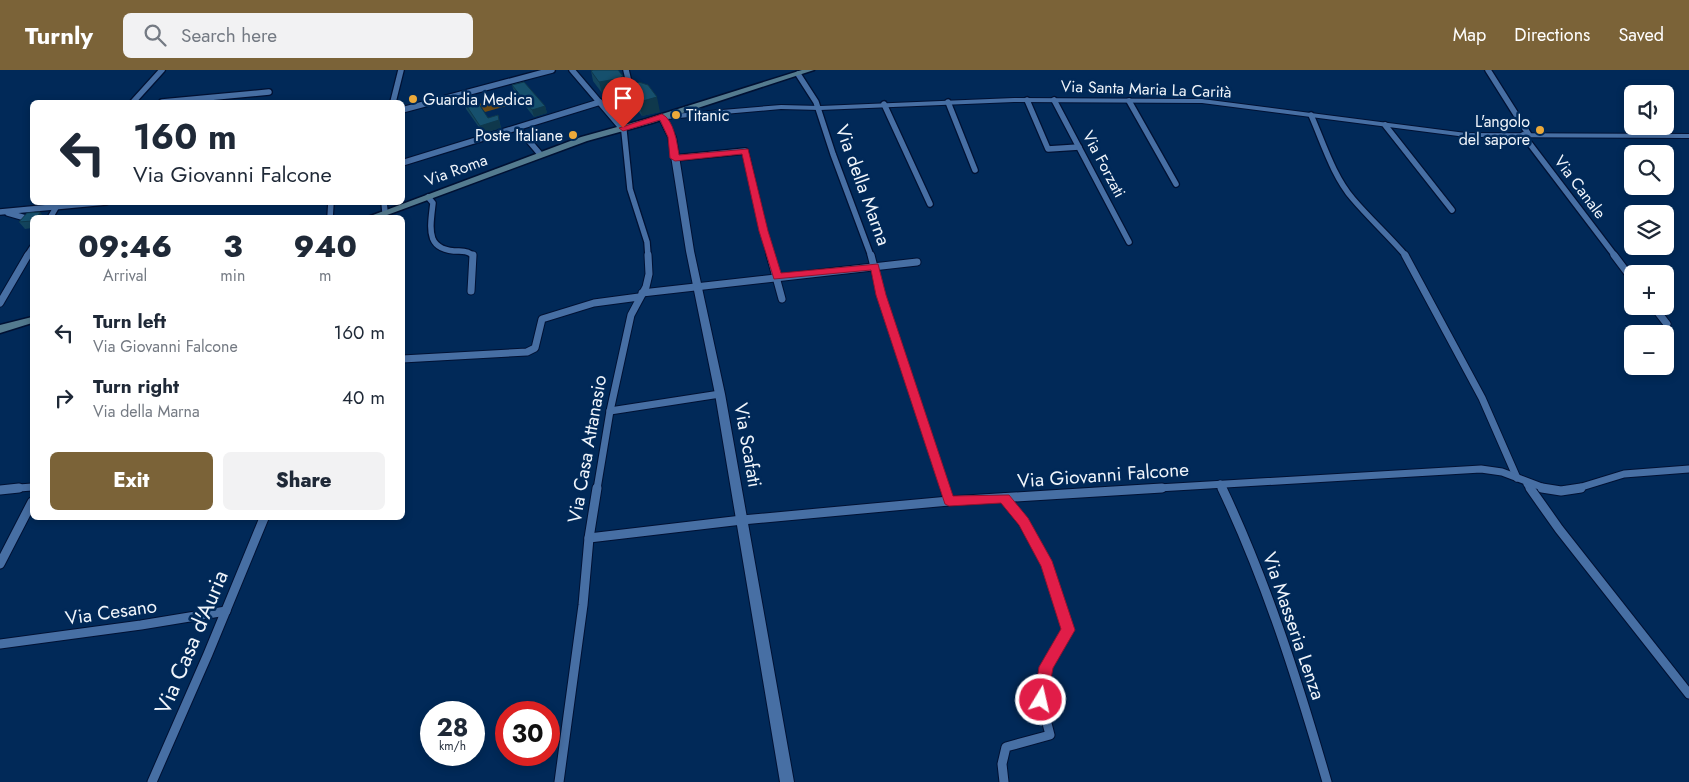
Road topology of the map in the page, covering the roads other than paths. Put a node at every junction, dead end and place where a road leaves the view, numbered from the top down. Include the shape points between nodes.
1 (162, 70) edge
2 (401, 70) edge
3 (552, 70) edge
4 (572, 70) edge
5 (626, 70) edge
6 (810, 70) edge
7 (1488, 70) edge
8 (798, 74) junction
9 (269, 92) dead end
10 (632, 95) edge
11 (135, 100) edge
12 (183, 100) edge
13 (394, 100) edge
14 (1027, 100) junction
15 (1054, 100) junction
16 (1130, 101) junction
17 (600, 102) junction
18 (948, 102) junction
19 (884, 104) junction
20 (820, 108) junction
21 (405, 109) edge
22 (1311, 115) junction
23 (662, 117) junction
24 (1385, 125) junction
25 (518, 128) junction
26 (623, 128) junction
27 (1526, 135) junction
28 (1689, 136) edge
29 (1080, 147) junction
30 (540, 154) junction
31 (675, 158) junction
32 (405, 162) edge
33 (975, 170) dead end
34 (1176, 184) dead end
35 (428, 197) junction
36 (405, 204) edge
37 (930, 204) dead end
38 (58, 205) edge
39 (403, 205) edge
40 (1452, 210) dead end
41 (2, 212) edge
42 (378, 213) edge
43 (29, 219) edge
44 (1129, 242) dead end
45 (30, 251) edge
46 (918, 262) dead end
47 (875, 266) junction
48 (1624, 268) edge
49 (778, 277) junction
50 (698, 286) junction
51 (471, 291) dead end
52 (641, 295) junction
53 (782, 299) dead end
54 (0, 303) edge
55 (1660, 315) edge
56 (30, 321) edge
57 (1667, 324) dead end
58 (0, 329) edge
59 (405, 359) edge
60 (720, 394) junction
61 (610, 411) junction
62 (1689, 469) edge
63 (1517, 478) junction
64 (1220, 484) junction
65 (1527, 484) junction
66 (30, 487) edge
67 (0, 490) edge
68 (1004, 498) junction
69 (949, 501) junction
70 (30, 506) edge
71 (263, 520) edge
72 (742, 520) junction
73 (589, 538) junction
74 (0, 564) edge
75 (226, 611) junction
76 (0, 644) edge
77 (1689, 694) edge
78 (152, 782) edge
79 (559, 782) edge
80 (787, 782) edge
81 (1004, 782) edge
82 (1327, 782) edge

1 - 11 street
2 - 13 street
3 - 21 street
4 - 17 street
5 - 10 street
6 - 8 main road, Via Roma
7 - 27 street, Via Canale
8 - 20 street, Via della Marna
8 - 23 main road, Via Roma
9 - 12 street
14 - 15 street, Via Santa Maria La Carità
14 - 18 street, Via Santa Maria La Carità
14 - 29 street via 1048,149
15 - 16 street, Via Santa Maria La Carità
15 - 29 street, Via Forzati
16 - 22 street, Via Santa Maria La Carità via 1202,101
16 - 34 street
17 - 25 street
17 - 26 street via 617,125
18 - 19 street, Via Santa Maria La Carità
18 - 33 street
19 - 20 street, Via Santa Maria La Carità
19 - 37 street
20 - 23 street, Via Santa Maria La Carità via 781,107
20 - 47 street, Via della Marna via 828,140
22 - 24 street, Via Santa Maria La Carità
22 - 63 street via 1328,156 1352,198 1407,258 1482,398
23 - 26 main road, Via Roma
23 - 31 street, Via Scafati via 672,137
24 - 27 street, Via Santa Maria La Carità via 1466,135
24 - 40 street
25 - 30 street
25 - 32 street
26 - 30 main road, Via Roma
26 - 52 street, Via Casa Attanasio via 630,189 648,242 650,260 649,274
27 - 28 street, Via Santa Maria La Carità
27 - 48 street, Via Canale
29 - 44 street, Via Forzati
30 - 35 main road, Via Roma
31 - 49 street via 745,151 763,231
31 - 50 street, Via Scafati
35 - 36 main road, Via Roma
35 - 51 street via 433,203 432,241 444,251 464,251 474,255
38 - 41 street
39 - 42 main road, Via Roma
41 - 43 street
45 - 54 street
46 - 47 street
47 - 49 street
47 - 69 street, Via della Marna via 881,295
49 - 50 street
49 - 53 street
50 - 52 street
50 - 60 street, Via Scafati
52 - 59 street via 594,303 542,319 535,348 527,352
52 - 61 street, Via Casa Attanasio via 631,314
55 - 57 street
56 - 58 main road
60 - 61 street
60 - 72 street, Via Scafati
61 - 73 street, Via Casa Attanasio
62 - 65 street via 1624,474 1576,490 1559,491
63 - 64 street, Via Giovanni Falcone via 1506,472 1481,469
63 - 65 street, Via Giovanni Falcone
64 - 68 street, Via Giovanni Falcone
64 - 82 street, Via Masseria Lenza via 1246,540 1295,673
65 - 77 street
66 - 67 street
68 - 69 street, Via Giovanni Falcone
68 - 81 street via 1023,522 1047,565 1068,630 1046,667 1041,700 1050,735 1006,747 1002,756
69 - 72 street, Via Giovanni Falcone
70 - 74 street
71 - 75 street, Via Casa d'Auria
72 - 73 street, Via Giovanni Falcone
72 - 80 street, Via Scafati
73 - 79 street, Via Casa Attanasio
75 - 76 street, Via Cesano
75 - 78 street, Via Casa d'Auria

